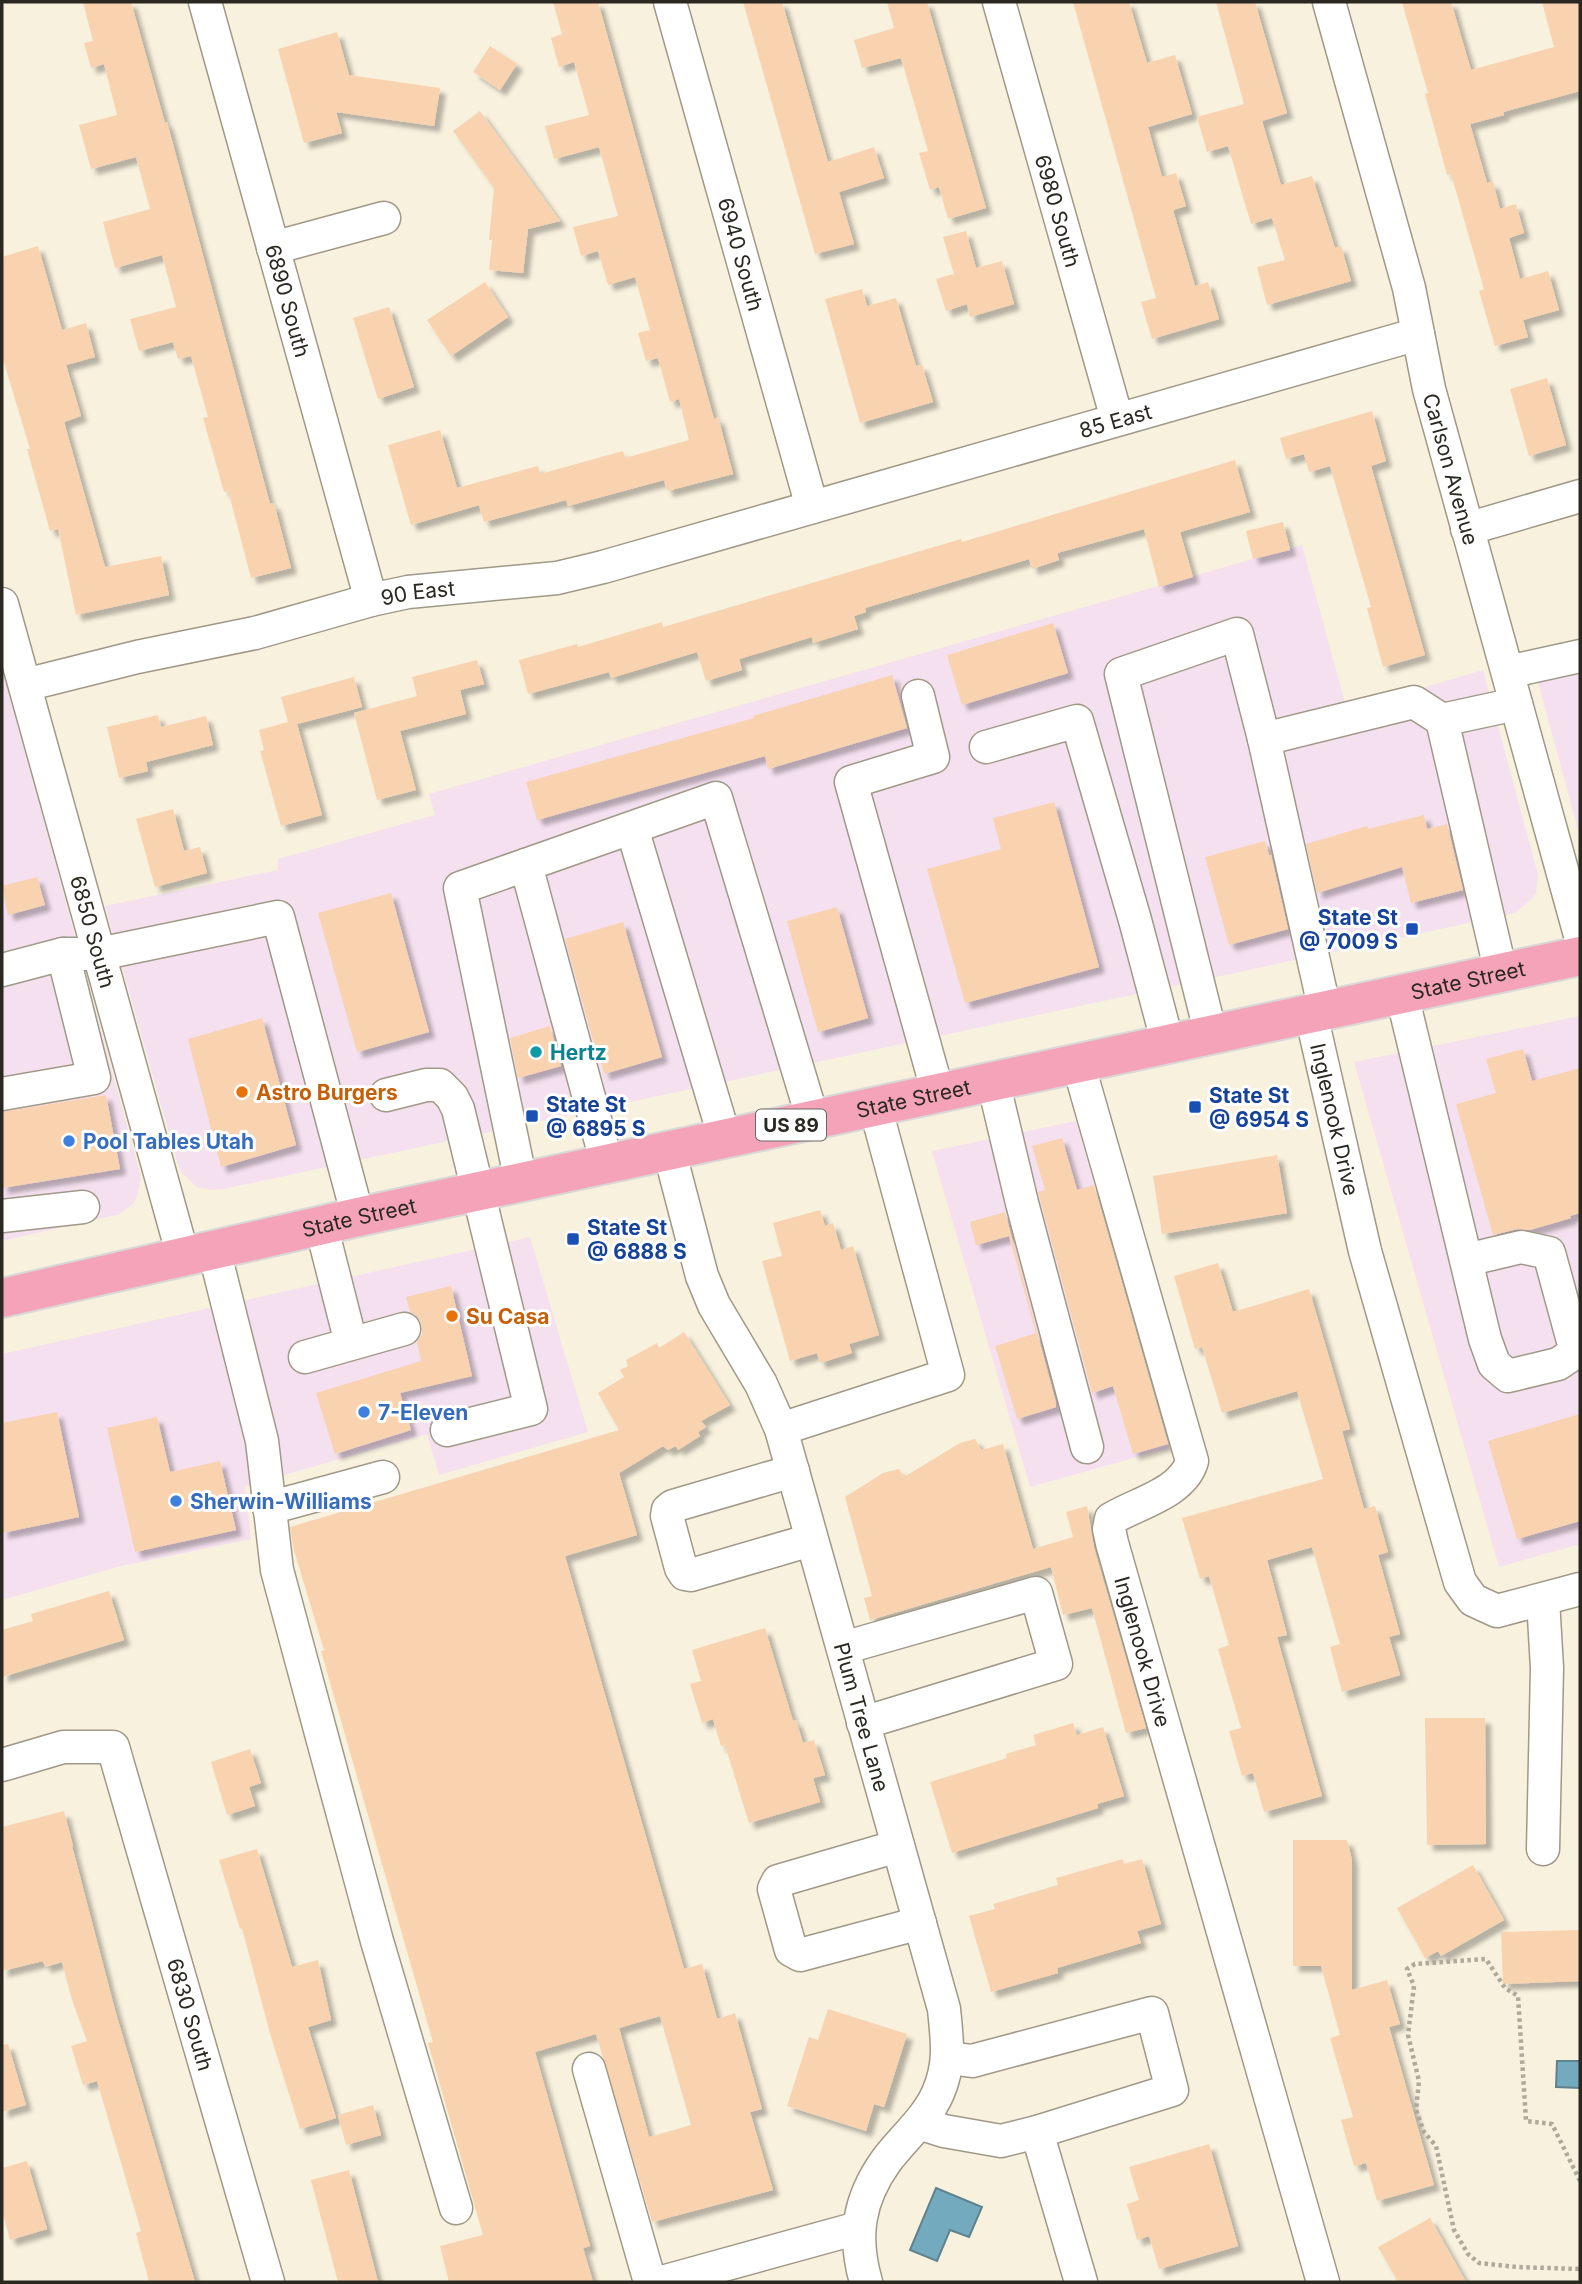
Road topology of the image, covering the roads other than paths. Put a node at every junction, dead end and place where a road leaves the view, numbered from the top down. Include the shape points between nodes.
1 (205, 2) edge
2 (670, 2) edge
3 (999, 2) edge
4 (1329, 2) edge
5 (384, 218) dead end
6 (273, 248) junction
7 (1418, 334) junction
8 (1117, 419) junction
9 (1580, 496) edge
10 (811, 507) junction
11 (1467, 529) junction
12 (371, 600) junction
13 (2, 604) edge
14 (1580, 656) edge
15 (1508, 672) junction
16 (25, 685) junction
17 (918, 696) dead end
18 (1516, 704) junction
19 (1442, 720) junction
20 (1264, 739) junction
21 (986, 747) dead end
22 (632, 828) junction
23 (1568, 847) edge
24 (526, 865) junction
25 (1580, 935) edge
26 (62, 954) junction
27 (99, 954) junction
28 (1580, 956) edge
29 (2, 970) edge
30 (1501, 973) junction
31 (1402, 995) junction
32 (1318, 1012) junction
33 (1211, 1035) junction
34 (1168, 1044) junction
35 (1078, 1063) junction
36 (993, 1081) junction
37 (938, 1093) junction
38 (2, 1094) edge
39 (386, 1095) dead end
40 (875, 1107) junction
41 (813, 1120) junction
42 (725, 1139) junction
43 (669, 1150) junction
44 (607, 1164) junction
45 (522, 1182) junction
46 (480, 1191) junction
47 (83, 1207) dead end
48 (2, 1216) edge
49 (358, 1217) junction
50 (321, 1226) junction
51 (199, 1253) junction
52 (1466, 1260) junction
53 (2, 1298) edge
54 (404, 1329) dead end
55 (351, 1343) junction
56 (1578, 1351) edge
57 (305, 1357) dead end
58 (781, 1429) junction
59 (447, 1430) dead end
60 (1087, 1447) dead end
61 (793, 1471) junction
62 (383, 1477) dead end
63 (269, 1508) junction
64 (811, 1540) junction
65 (1580, 1589) edge
66 (1543, 1600) junction
67 (843, 1648) junction
68 (863, 1723) junction
69 (2, 1765) edge
70 (898, 1846) junction
71 (1543, 1849) dead end
72 (920, 1923) junction
73 (948, 2059) junction
74 (589, 2069) dead end
75 (919, 2123) junction
76 (1037, 2132) junction
77 (456, 2208) dead end
78 (858, 2228) junction
79 (268, 2282) edge
80 (650, 2282) edge
81 (662, 2282) edge
82 (866, 2282) edge
83 (1081, 2282) edge
84 (1323, 2282) edge

1 - 6 street, 6890 South
2 - 10 street, 6940 South
3 - 8 street, 6980 South
4 - 7 street, Carlson Avenue
5 - 6 street
6 - 12 street, 6890 South
7 - 8 street, 85 East
7 - 11 street, Carlson Avenue
8 - 10 street, 85 East
9 - 11 street
10 - 12 street, 90 East via 557,578 442,587
11 - 15 street, Carlson Avenue
12 - 16 street, 90 East via 255,633
13 - 16 street, 6850 South
14 - 15 street
15 - 18 street, Carlson Avenue
16 - 27 street, 6850 South
17 - 37 street via 933,757 850,782
18 - 19 street
18 - 23 street, Carlson Avenue
19 - 20 street via 1414,702
19 - 30 street
20 - 32 street, Inglenook Drive
20 - 33 street, Inglenook Drive via 1237,634 1121,674
21 - 34 street via 1077,721
22 - 24 street
22 - 41 street via 716,799
22 - 42 street
23 - 25 street, Carlson Avenue
24 - 44 street
24 - 45 street via 460,888
26 - 27 street
26 - 29 street
26 - 38 street via 94,1078
27 - 49 street via 278,917
27 - 51 street, 6850 South
28 - 30 main road, State Street / US 89
30 - 31 main road, State Street / US 89
31 - 32 main road, State Street / US 89
31 - 52 street
32 - 33 main road, State Street / US 89
32 - 66 street, Inglenook Drive via 1365,1251 1460,1583 1473,1600 1497,1611
33 - 34 main road, State Street / US 89
34 - 35 main road, State Street / US 89
35 - 36 main road, State Street / US 89
35 - 84 street, Inglenook Drive via 1192,1461 1177,1482 1111,1519 1109,1529
36 - 37 main road, State Street / US 89
36 - 60 street
37 - 40 main road, State Street / US 89
39 - 46 street via 440,1085 452,1097
40 - 41 main road, State Street / US 89
40 - 58 street via 948,1375
41 - 42 main road, State Street / US 89
42 - 43 main road, State Street / US 89
43 - 44 main road, State Street / US 89
43 - 58 street, Plum Tree Lane via 702,1276
44 - 45 main road, State Street / US 89
45 - 46 main road, State Street / US 89
46 - 49 main road, State Street / US 89
46 - 59 street via 531,1409
47 - 48 street
49 - 50 main road, State Street / US 89
50 - 51 main road, State Street / US 89
50 - 55 street
51 - 53 main road, State Street / US 89
51 - 63 street, 6850 South via 262,1441
52 - 56 street via 1521,1247 1549,1253
52 - 56 street via 1494,1364 1508,1376 1558,1364
54 - 55 street
55 - 57 street
58 - 61 street, Plum Tree Lane
61 - 64 street, Plum Tree Lane
61 - 64 street via 673,1506 667,1516 681,1568 691,1575
62 - 63 street
63 - 77 street, 6850 South via 284,1597 377,1941
64 - 67 street, Plum Tree Lane
65 - 66 street, Inglenook Drive
66 - 71 street via 1547,1668
67 - 68 street, Plum Tree Lane
67 - 68 street via 1036,1593 1056,1664
68 - 70 street, Plum Tree Lane
69 - 79 street, 6830 South via 63,1747 113,1747
70 - 72 street, Plum Tree Lane
70 - 72 street via 778,1881 774,1889 791,1950 800,1955
72 - 73 street, Plum Tree Lane via 944,2009
73 - 75 street, Plum Tree Lane via 938,2093
73 - 76 street via 972,2061 1152,2013 1172,2090
74 - 80 street
75 - 76 street via 1001,2141
75 - 78 street, Plum Tree Lane via 886,2161 868,2192
76 - 83 street
78 - 81 street
78 - 82 street, Plum Tree Lane via 858,2252

